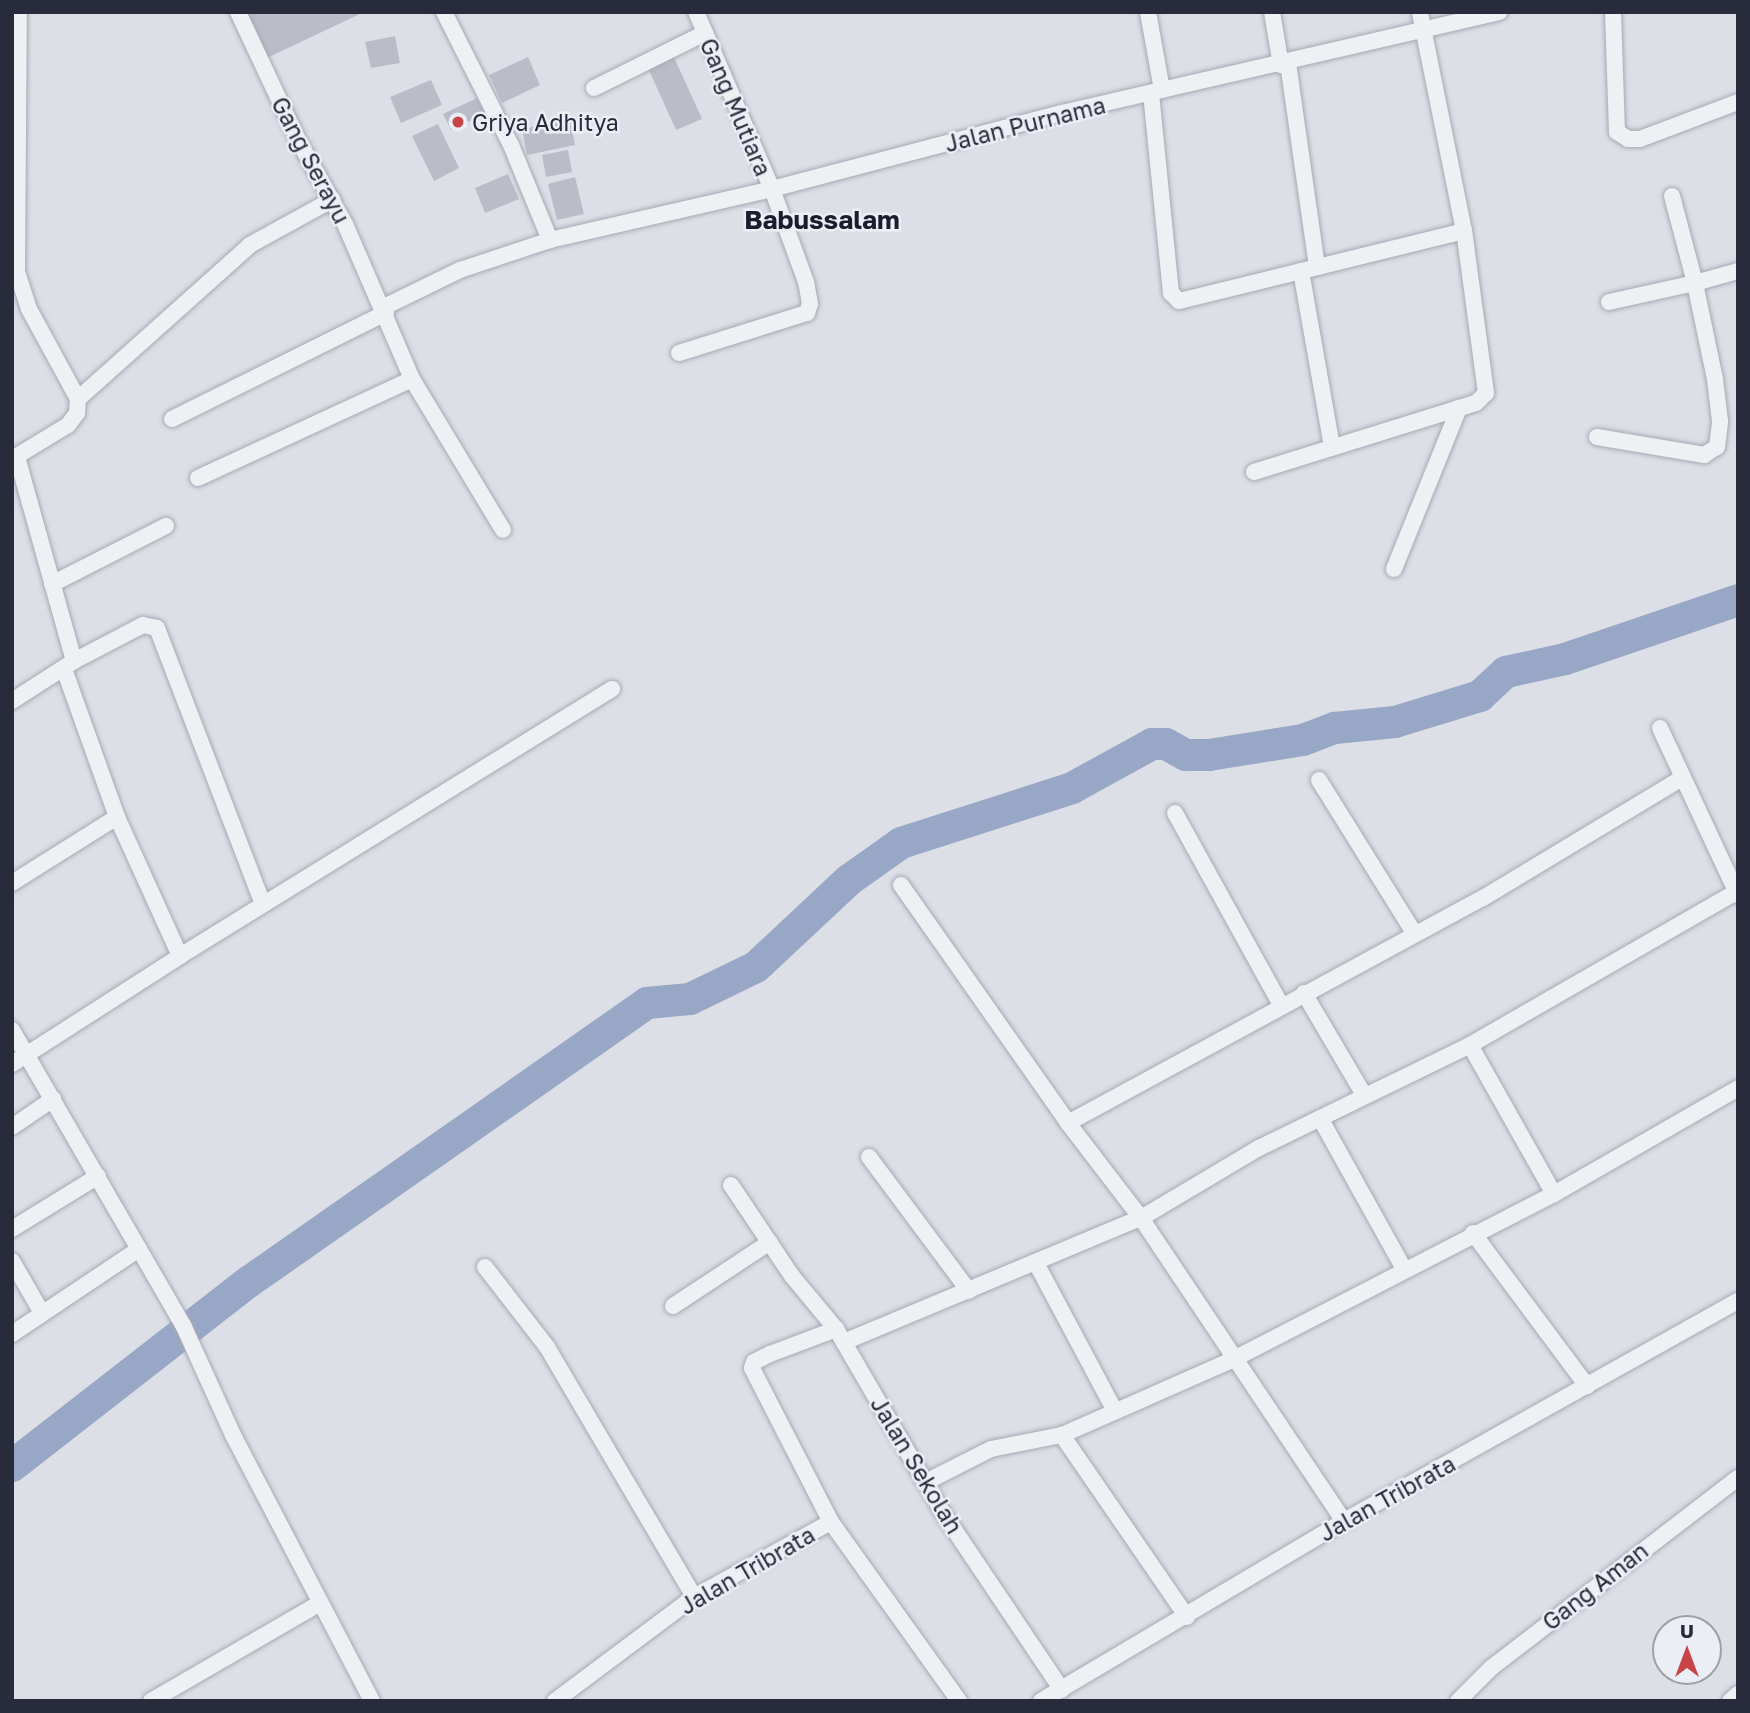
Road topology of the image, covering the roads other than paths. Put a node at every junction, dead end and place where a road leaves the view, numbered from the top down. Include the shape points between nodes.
1 (19, 12) edge
2 (237, 12) edge
3 (444, 12) edge
4 (696, 12) edge
5 (1148, 12) edge
6 (1272, 12) edge
7 (1420, 12) edge
8 (1500, 12) edge
9 (1613, 12) edge
10 (705, 33) junction
11 (1422, 34) junction
12 (16, 53) edge
13 (1284, 64) junction
14 (594, 88) dead end
15 (1156, 92) junction
16 (1738, 102) edge
17 (772, 189) junction
18 (1672, 196) dead end
19 (332, 200) junction
20 (1464, 232) junction
21 (551, 240) junction
22 (1309, 269) junction
23 (1738, 271) edge
24 (1695, 283) junction
25 (1609, 302) dead end
26 (385, 310) junction
27 (679, 353) dead end
28 (412, 379) junction
29 (78, 399) junction
30 (1459, 408) junction
31 (172, 419) dead end
32 (1597, 437) dead end
33 (1332, 446) junction
34 (15, 458) edge
35 (1254, 472) dead end
36 (198, 478) dead end
37 (166, 526) dead end
38 (503, 530) dead end
39 (1394, 569) dead end
40 (52, 584) junction
41 (69, 665) junction
42 (612, 689) dead end
43 (12, 701) edge
44 (1660, 728) dead end
45 (1682, 778) junction
46 (1319, 780) dead end
47 (1175, 813) dead end
48 (117, 817) junction
49 (12, 883) edge
50 (901, 886) dead end
51 (1737, 893) edge
52 (263, 904) junction
53 (1415, 934) junction
54 (180, 956) junction
55 (1304, 993) junction
56 (1281, 1006) junction
57 (12, 1030) edge
58 (1470, 1045) junction
59 (27, 1054) junction
60 (12, 1064) edge
61 (1738, 1087) edge
62 (1364, 1095) junction
63 (53, 1099) junction
64 (1320, 1118) junction
65 (1068, 1123) junction
66 (12, 1127) edge
67 (869, 1157) dead end
68 (97, 1176) junction
69 (731, 1185) dead end
70 (1554, 1194) junction
71 (1140, 1218) junction
72 (12, 1229) edge
73 (1473, 1233) junction
74 (770, 1242) junction
75 (139, 1249) junction
76 (12, 1261) edge
77 (1036, 1263) junction
78 (485, 1267) dead end
79 (1404, 1269) junction
80 (969, 1291) junction
81 (1738, 1301) edge
82 (673, 1306) dead end
83 (42, 1313) junction
84 (12, 1334) edge
85 (840, 1335) junction
86 (1232, 1360) junction
87 (1587, 1386) junction
88 (1114, 1409) junction
89 (1062, 1435) junction
90 (1738, 1478) edge
91 (926, 1482) junction
92 (1343, 1521) junction
93 (831, 1522) junction
94 (694, 1597) junction
95 (320, 1602) junction
96 (1188, 1617) junction
97 (1062, 1690) junction
98 (1738, 1694) edge
99 (151, 1701) edge
100 (372, 1701) edge
101 (556, 1701) edge
102 (959, 1701) edge
103 (1041, 1701) edge
104 (1458, 1701) edge
105 (1730, 1701) edge

1 - 12 street
2 - 19 street, Gang Serayu
3 - 21 street via 511,145
4 - 10 street, Gang Mutiara
5 - 15 street
6 - 13 street
7 - 11 street
8 - 11 street, Jalan Purnama
9 - 16 street via 1618,132 1628,139 1640,139
10 - 14 street
10 - 17 street, Gang Mutiara
11 - 13 street, Jalan Purnama
11 - 20 street via 1444,114
12 - 29 street via 17,273 29,309
13 - 15 street, Jalan Purnama
13 - 22 street
15 - 17 street, Jalan Purnama
15 - 22 street via 1173,297 1183,302
17 - 21 street, Jalan Purnama
17 - 27 street, Gang Mutiara via 806,282 808,311
18 - 24 street
19 - 26 street, Gang Serayu
19 - 29 street via 250,245
20 - 22 street
20 - 30 street via 1487,387 1480,400
21 - 26 street, Jalan Purnama via 469,266
22 - 33 street
23 - 24 street
24 - 25 street
24 - 32 street via 1720,421 1717,447 1704,455
26 - 28 street, Gang Serayu
26 - 31 street, Jalan Purnama
28 - 36 street
28 - 38 street, Gang Serayu
29 - 34 street via 77,413 68,425
30 - 33 street
30 - 39 street
33 - 35 street
34 - 40 street
37 - 40 street
40 - 41 street
41 - 43 street
41 - 48 street
41 - 52 street via 142,625 156,628
42 - 52 street
44 - 45 street
45 - 51 street
45 - 53 street
46 - 53 street
47 - 56 street
48 - 49 street
48 - 54 street
50 - 65 street
51 - 58 street
52 - 54 street
53 - 55 street
54 - 59 street
55 - 56 street
55 - 62 street
56 - 65 street
57 - 59 street
58 - 62 street
58 - 70 street
59 - 60 street
59 - 63 street
61 - 70 street
62 - 64 street
63 - 66 street
63 - 68 street
64 - 71 street
64 - 79 street
65 - 71 street
67 - 80 street
68 - 72 street
68 - 75 street
69 - 74 street, Jalan Sekolah
70 - 73 street
71 - 77 street
71 - 86 street
73 - 79 street
73 - 87 street
74 - 82 street
74 - 85 street, Jalan Sekolah
75 - 83 street
75 - 95 street
76 - 83 street
77 - 80 street
77 - 88 street
78 - 94 street via 547,1347
79 - 86 street
80 - 85 street
81 - 87 street, Jalan Tribrata
83 - 84 street
85 - 91 street, Jalan Sekolah
85 - 93 street via 770,1354 754,1362 752,1368
86 - 88 street
86 - 92 street
87 - 92 street, Jalan Tribrata
88 - 89 street
89 - 91 street via 991,1450
89 - 96 street
90 - 104 street, Gang Aman via 1491,1668
91 - 97 street, Jalan Sekolah
92 - 96 street, Jalan Tribrata
93 - 94 street, Jalan Tribrata
93 - 102 street, Jalan Tribrata
94 - 101 street, Jalan Tribrata
95 - 99 street
95 - 100 street
96 - 97 street, Jalan Tribrata
97 - 103 street, Jalan Tribrata
98 - 105 street

